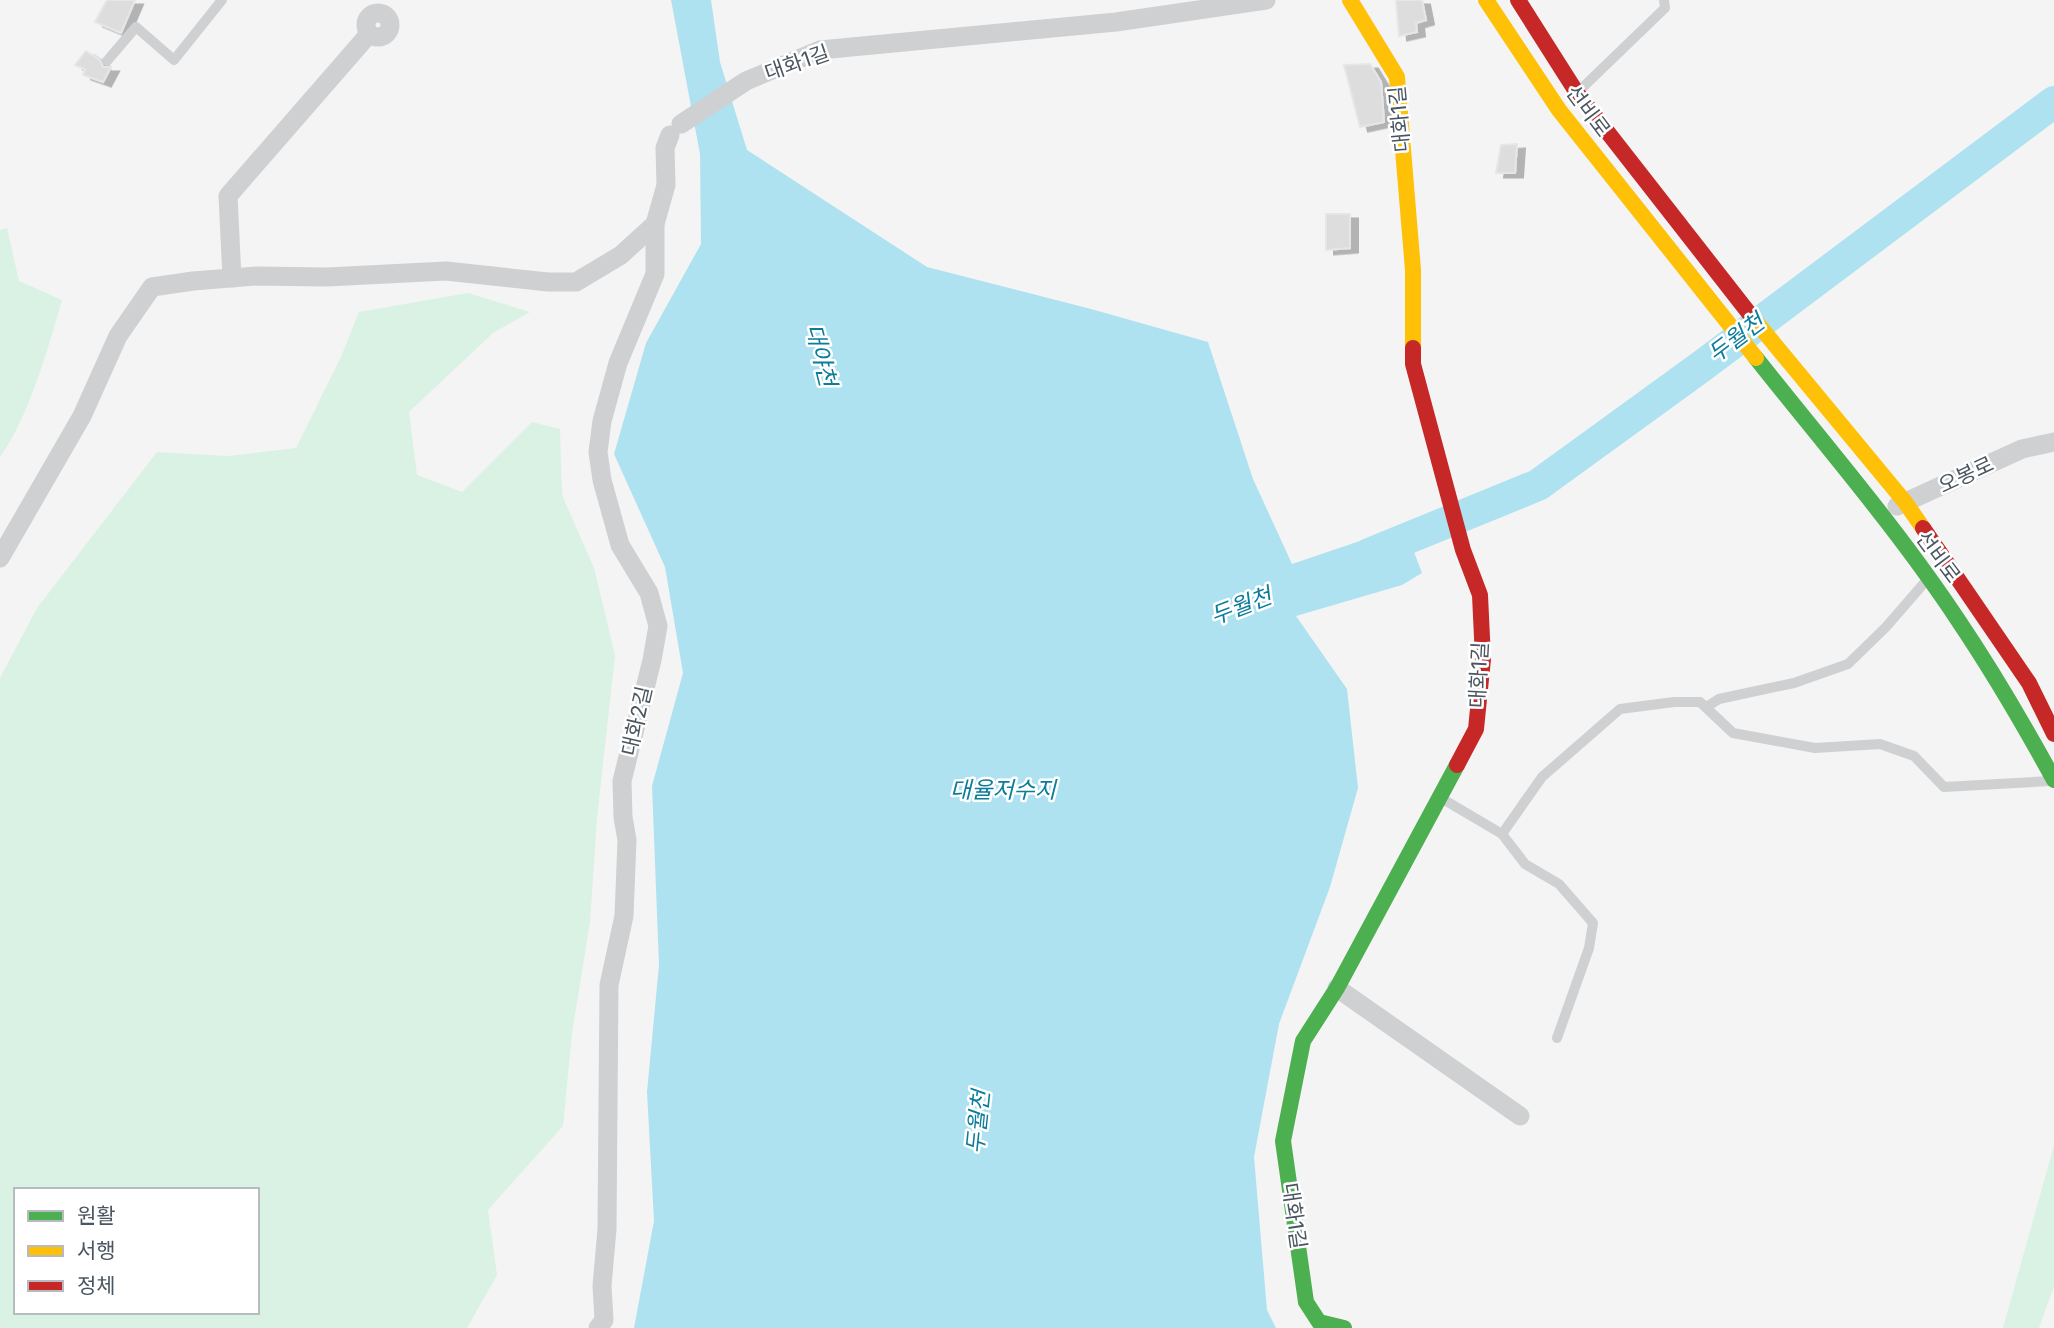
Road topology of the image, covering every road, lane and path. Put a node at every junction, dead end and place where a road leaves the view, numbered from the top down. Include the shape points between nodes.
1 (222, 0) edge
2 (1266, 0) edge
3 (1350, 0) edge
4 (1486, 0) edge
5 (1518, 0) edge
6 (1664, 0) edge
7 (369, 34) dead end
8 (107, 61) dead end
9 (1577, 93) junction
10 (675, 130) joint
11 (655, 225) junction
12 (232, 278) junction
13 (2054, 442) edge
14 (1905, 502) junction
15 (1880, 514) junction
16 (0, 558) edge
17 (1928, 579) junction
18 (1706, 708) junction
19 (2054, 734) edge
20 (2054, 780) edge
21 (1438, 796) junction
22 (1502, 834) junction
23 (1336, 988) junction
24 (1557, 1038) dead end
25 (1520, 1116) dead end
26 (598, 1328) edge
27 (1344, 1328) edge

1 - 8 lane via 174,60 136,27
2 - 10 street, 대화1길 via 1116,22 820,50 746,81
3 - 21 main road, 대화1길 via 1397,77 1413,270 1413,364 1463,550 1480,595 1483,659 1476,729
4 - 15 main road, 선비로 via 1559,110
5 - 9 main road, 선비로
6 - 9 lane, 선비로 via 1665,8
7 - 12 street via 228,195
9 - 14 main road, 선비로 via 1785,359
10 - 11 street, 대화2길 via 665,148 666,186
11 - 12 street via 621,255 576,282 446,271
11 - 26 street, 대화2길 via 655,274 618,363 598,452 620,545 649,593 657,626 622,781 627,853 624,916 609,985 607,1229 604,1320
12 - 16 street via 152,287 118,336 82,416
13 - 14 street, 오봉로 via 2022,449
14 - 15 street, 오봉로
14 - 19 main road, 선비로 via 2029,683
15 - 17 main road, 선비로
17 - 18 lane via 1848,664 1794,684 1719,699
17 - 20 main road, 선비로 via 2011,702
18 - 20 lane via 1733,733 1815,748 1880,744 1914,757 1944,787
18 - 22 lane via 1700,702 1674,702 1619,709 1542,777
21 - 22 lane
21 - 23 main road, 대화1길
22 - 24 lane via 1525,864 1559,884 1593,923 1589,948
23 - 25 street
23 - 27 main road, 대화1길 via 1303,1041 1283,1140 1306,1303 1319,1322

